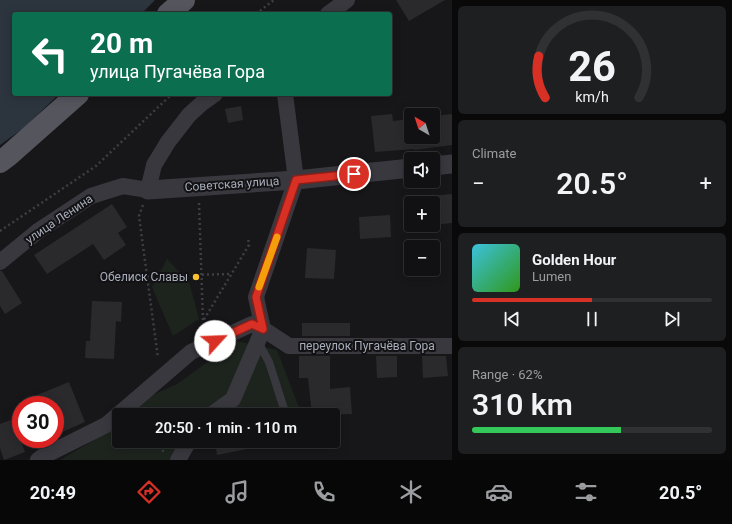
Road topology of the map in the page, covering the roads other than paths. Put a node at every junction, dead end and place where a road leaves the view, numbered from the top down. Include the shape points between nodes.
1 (184, 0) edge
2 (347, 0) edge
3 (170, 12) edge
4 (331, 12) edge
5 (76, 96) edge
6 (212, 96) edge
7 (285, 96) edge
8 (0, 162) edge
9 (452, 164) edge
10 (440, 165) edge
11 (404, 169) edge
12 (296, 180) junction
13 (148, 190) junction
14 (0, 262) edge
15 (261, 335) junction
16 (452, 346) edge
17 (221, 408) edge
18 (284, 408) edge
19 (182, 448) edge
20 (172, 459) edge
21 (38, 460) edge

1 - 3 main road
2 - 4 street
5 - 8 main road
6 - 13 street via 189,115 168,142 154,165
7 - 12 street
9 - 10 street
11 - 12 street, Советская улица
12 - 13 street, Советская улица
12 - 15 street via 256,297
13 - 14 street, улица Ленина via 123,186 91,196 38,231
15 - 16 street, переулок Пугачёва Гора via 289,346
15 - 17 street via 233,399
15 - 18 lane
15 - 21 street via 252,324 191,352 106,425
19 - 20 street

